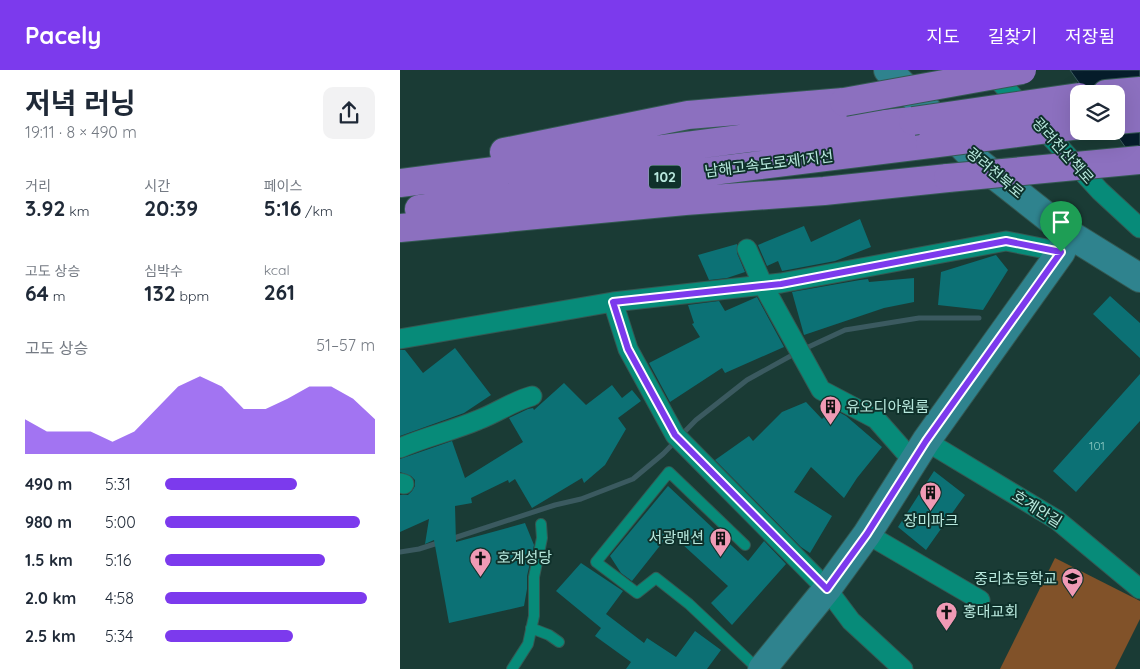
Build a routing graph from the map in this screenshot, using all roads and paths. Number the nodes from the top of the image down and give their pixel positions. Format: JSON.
{"nodes":[{"id":1,"x":888,"y":70,"type":"edge"},
{"id":2,"x":989,"y":70,"type":"edge"},
{"id":3,"x":1022,"y":70,"type":"edge"},
{"id":4,"x":1140,"y":90,"type":"edge"},
{"id":5,"x":1125,"y":92,"type":"edge"},
{"id":6,"x":1070,"y":98,"type":"edge"},
{"id":7,"x":1140,"y":118,"type":"edge"},
{"id":8,"x":1125,"y":119,"type":"edge"},
{"id":9,"x":1070,"y":126,"type":"edge"},
{"id":10,"x":1140,"y":160,"type":"edge"},
{"id":11,"x":400,"y":167,"type":"edge"},
{"id":12,"x":400,"y":183,"type":"edge"},
{"id":13,"x":400,"y":212,"type":"edge"},
{"id":14,"x":400,"y":228,"type":"edge"},
{"id":15,"x":1140,"y":228,"type":"edge"},
{"id":16,"x":1065,"y":243,"type":"junction"},
{"id":17,"x":747,"y":249,"type":"dead end"},
{"id":18,"x":1140,"y":278,"type":"edge"},
{"id":19,"x":764,"y":285,"type":"junction"},
{"id":20,"x":613,"y":302,"type":"junction"},
{"id":21,"x":400,"y":339,"type":"edge"},
{"id":22,"x":532,"y":396,"type":"dead end"},
{"id":23,"x":400,"y":448,"type":"edge"},
{"id":24,"x":919,"y":451,"type":"junction"},
{"id":25,"x":541,"y":524,"type":"dead end"},
{"id":26,"x":867,"y":534,"type":"junction"},
{"id":27,"x":746,"y":545,"type":"dead end"},
{"id":28,"x":827,"y":589,"type":"junction"},
{"id":29,"x":1140,"y":589,"type":"edge"},
{"id":30,"x":980,"y":600,"type":"dead end"},
{"id":31,"x":531,"y":628,"type":"junction"},
{"id":32,"x":559,"y":642,"type":"dead end"},
{"id":33,"x":512,"y":669,"type":"edge"},
{"id":34,"x":758,"y":669,"type":"edge"},
{"id":35,"x":762,"y":669,"type":"edge"},
{"id":36,"x":903,"y":669,"type":"edge"}],
"edges":[{"from":1,"to":16,"type":"street","name":"광려천북로"},
{"from":2,"to":15,"type":"street","name":"광려천산책로"},
{"from":3,"to":11,"type":"highway","bridge":true},
{"from":4,"to":5,"type":"highway"},
{"from":6,"to":12,"type":"highway","name":"남해고속도로제1지선","number":"102","bridge":true},
{"from":7,"to":8,"type":"highway"},
{"from":9,"to":13,"type":"highway","name":"남해고속도로제1지선","number":"102","bridge":true},
{"from":10,"to":14,"type":"highway","bridge":true},
{"from":16,"to":18,"type":"street","name":"광려천북로"},
{"from":16,"to":19,"type":"street"},
{"from":16,"to":24,"type":"street"},
{"from":17,"to":19,"type":"street","name":"호계안길"},
{"from":19,"to":20,"type":"street"},
{"from":19,"to":24,"type":"street","name":"호계안길"},
{"from":20,"to":21,"type":"street"},
{"from":20,"to":28,"type":"street"},
{"from":22,"to":23,"type":"street"},
{"from":24,"to":26,"type":"street"},
{"from":24,"to":29,"type":"street","name":"호계안길"},
{"from":25,"to":31,"type":"lane"},
{"from":26,"to":28,"type":"street"},
{"from":26,"to":30,"type":"street"},
{"from":27,"to":34,"type":"lane"},
{"from":28,"to":35,"type":"street"},
{"from":28,"to":36,"type":"street"},
{"from":31,"to":32,"type":"lane"},
{"from":31,"to":33,"type":"lane"}]}
